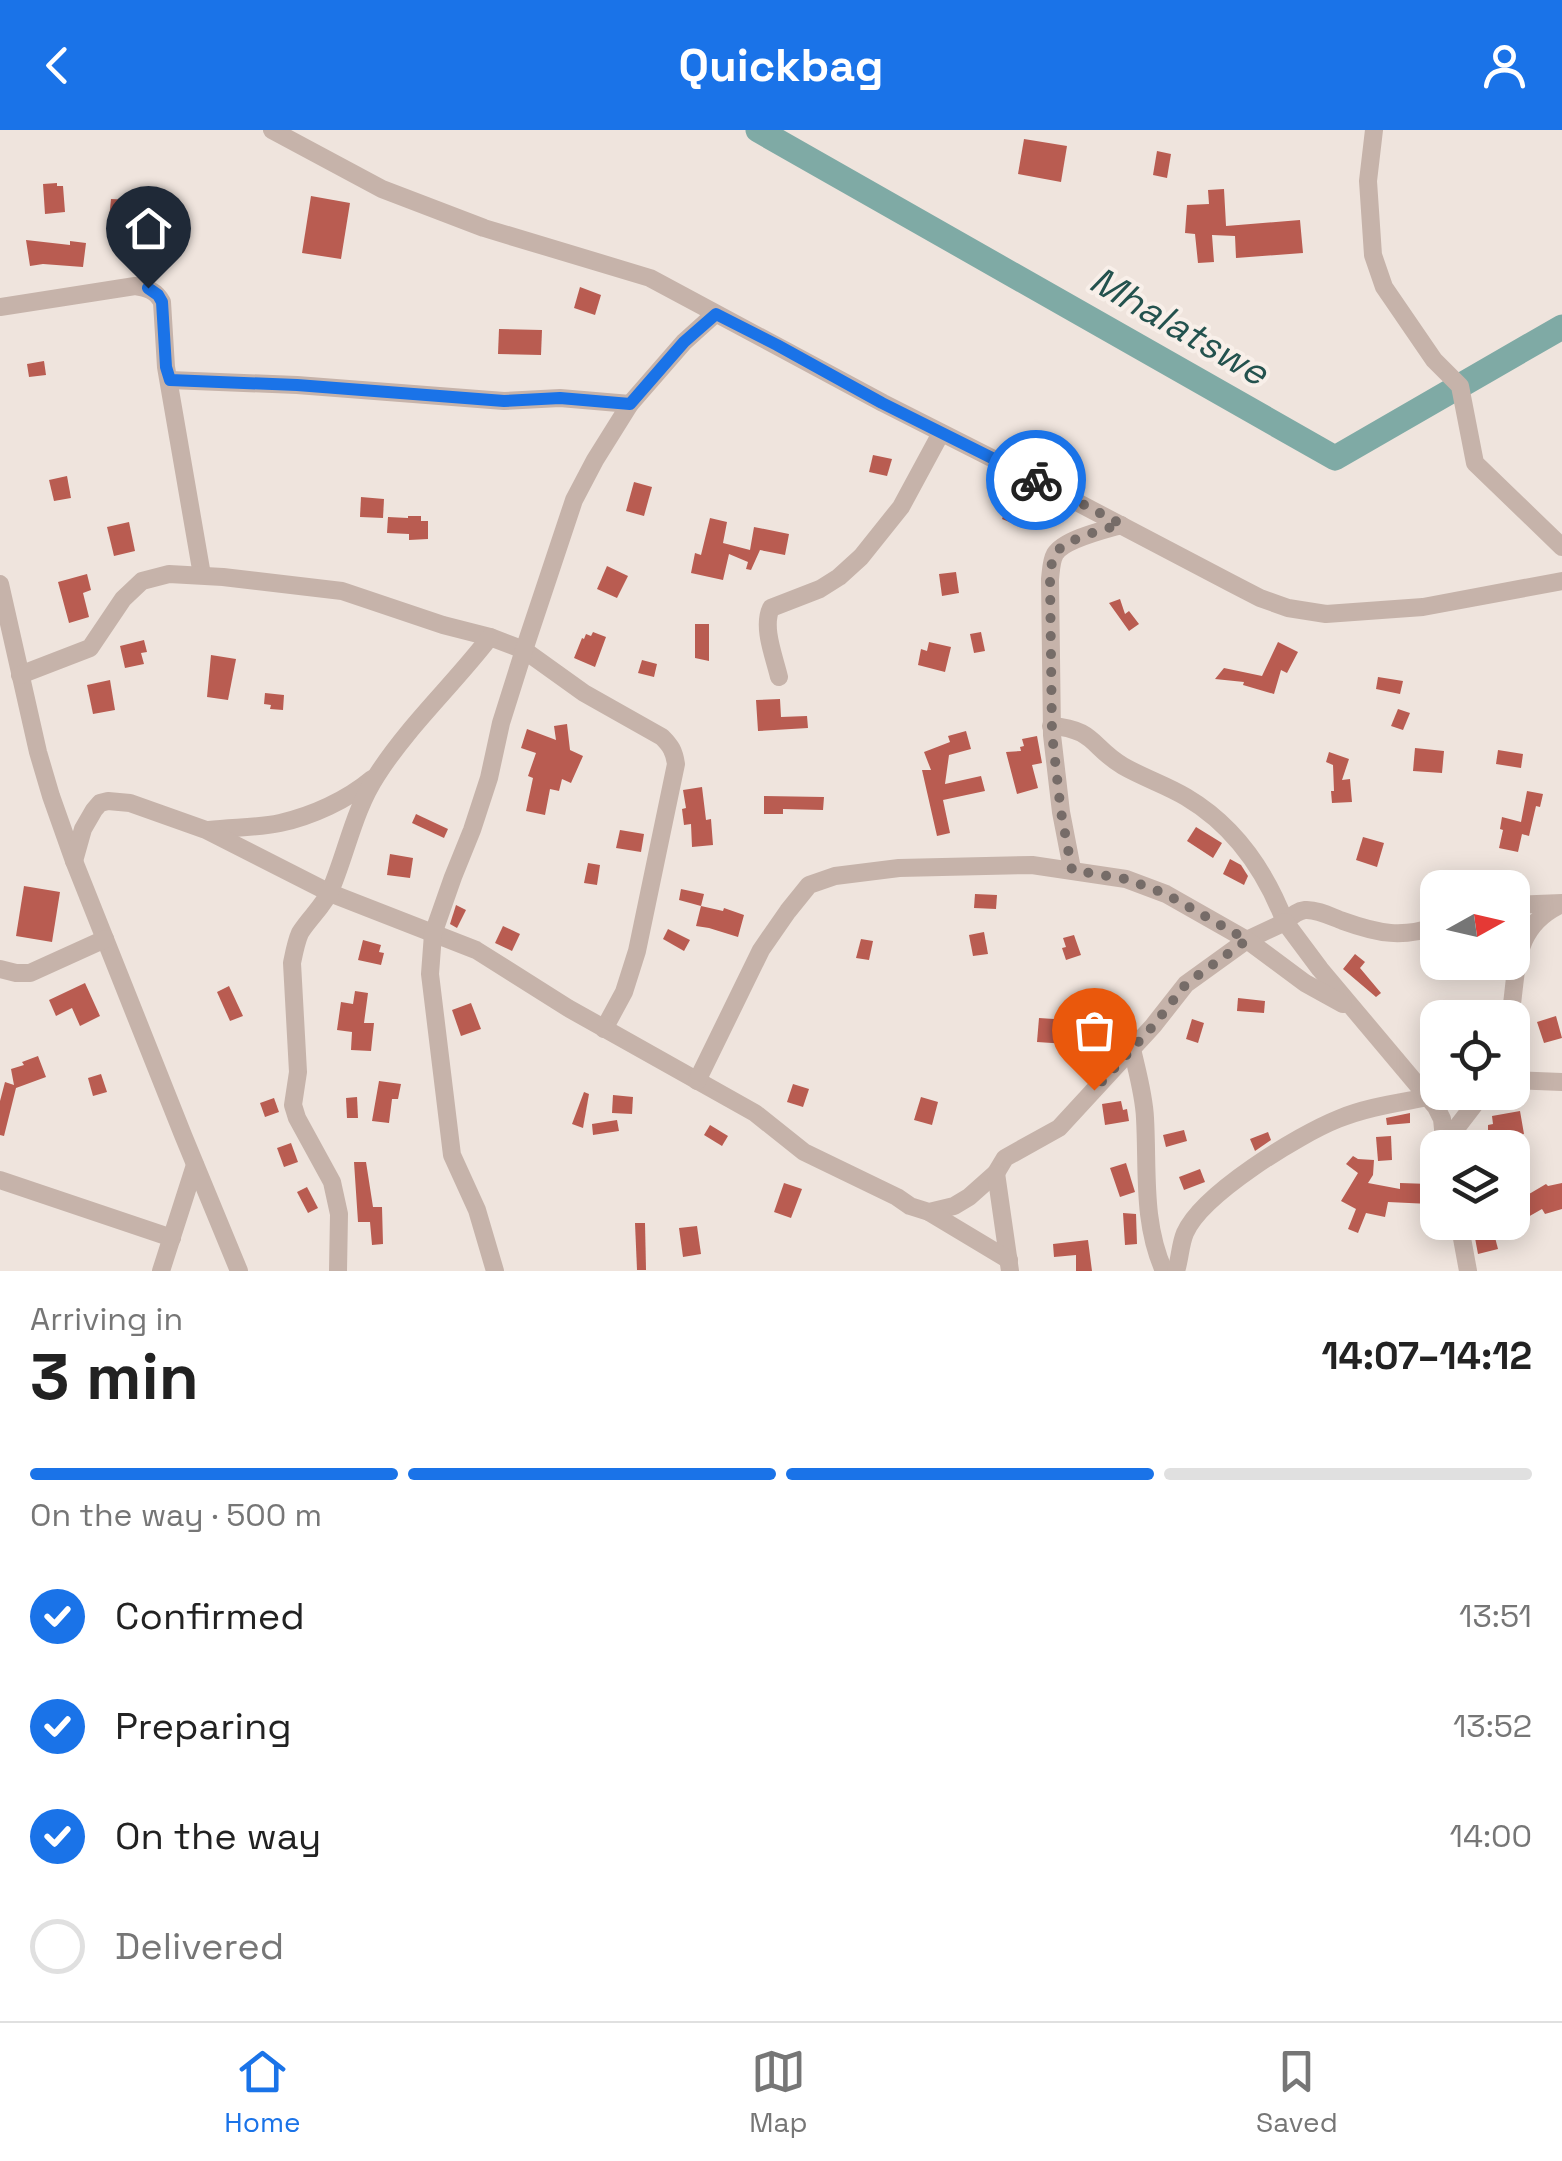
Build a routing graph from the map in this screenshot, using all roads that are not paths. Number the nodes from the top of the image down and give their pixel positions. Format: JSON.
{"nodes":[{"id":1,"x":272,"y":130,"type":"edge"},
{"id":2,"x":1374,"y":130,"type":"edge"},
{"id":3,"x":0,"y":307,"type":"edge"},
{"id":4,"x":716,"y":314,"type":"junction"},
{"id":5,"x":170,"y":380,"type":"junction"},
{"id":6,"x":630,"y":404,"type":"junction"},
{"id":7,"x":942,"y":433,"type":"junction"},
{"id":8,"x":1121,"y":524,"type":"junction"},
{"id":9,"x":1562,"y":547,"type":"edge"},
{"id":10,"x":202,"y":575,"type":"junction"},
{"id":11,"x":1562,"y":582,"type":"edge"},
{"id":12,"x":1,"y":590,"type":"edge"},
{"id":13,"x":490,"y":637,"type":"junction"},
{"id":14,"x":524,"y":650,"type":"junction"},
{"id":15,"x":20,"y":675,"type":"junction"},
{"id":16,"x":779,"y":677,"type":"dead end"},
{"id":17,"x":1051,"y":726,"type":"junction"},
{"id":18,"x":376,"y":776,"type":"junction"},
{"id":19,"x":206,"y":830,"type":"junction"},
{"id":20,"x":74,"y":861,"type":"junction"},
{"id":21,"x":1072,"y":870,"type":"junction"},
{"id":22,"x":330,"y":892,"type":"junction"},
{"id":23,"x":1562,"y":904,"type":"edge"},
{"id":24,"x":1530,"y":905,"type":"edge"},
{"id":25,"x":1284,"y":922,"type":"junction"},
{"id":26,"x":1530,"y":932,"type":"edge"},
{"id":27,"x":1420,"y":933,"type":"edge"},
{"id":28,"x":433,"y":934,"type":"junction"},
{"id":29,"x":105,"y":939,"type":"junction"},
{"id":30,"x":1247,"y":940,"type":"junction"},
{"id":31,"x":0,"y":968,"type":"edge"},
{"id":32,"x":1353,"y":1009,"type":"junction"},
{"id":33,"x":604,"y":1029,"type":"junction"},
{"id":34,"x":1132,"y":1049,"type":"junction"},
{"id":35,"x":697,"y":1081,"type":"junction"},
{"id":36,"x":1530,"y":1081,"type":"edge"},
{"id":37,"x":1562,"y":1082,"type":"edge"},
{"id":38,"x":1420,"y":1088,"type":"edge"},
{"id":39,"x":1420,"y":1099,"type":"edge"},
{"id":40,"x":195,"y":1165,"type":"junction"},
{"id":41,"x":996,"y":1173,"type":"junction"},
{"id":42,"x":0,"y":1180,"type":"edge"},
{"id":43,"x":929,"y":1212,"type":"junction"},
{"id":44,"x":172,"y":1238,"type":"junction"},
{"id":45,"x":1462,"y":1240,"type":"edge"},
{"id":46,"x":1010,"y":1265,"type":"edge"},
{"id":47,"x":161,"y":1271,"type":"edge"},
{"id":48,"x":239,"y":1271,"type":"edge"},
{"id":49,"x":338,"y":1271,"type":"edge"},
{"id":50,"x":495,"y":1271,"type":"edge"},
{"id":51,"x":1164,"y":1271,"type":"edge"},
{"id":52,"x":1176,"y":1271,"type":"edge"},
{"id":53,"x":1468,"y":1271,"type":"edge"}],
"edges":[{"from":1,"to":4,"type":"street"},
{"from":2,"to":9,"type":"street"},
{"from":3,"to":5,"type":"street"},
{"from":4,"to":6,"type":"street"},
{"from":4,"to":7,"type":"street"},
{"from":5,"to":6,"type":"street"},
{"from":5,"to":10,"type":"street"},
{"from":6,"to":14,"type":"street"},
{"from":7,"to":8,"type":"street"},
{"from":7,"to":16,"type":"street"},
{"from":8,"to":11,"type":"street"},
{"from":8,"to":17,"type":"street"},
{"from":10,"to":13,"type":"street"},
{"from":10,"to":15,"type":"street"},
{"from":12,"to":15,"type":"street"},
{"from":13,"to":14,"type":"street"},
{"from":13,"to":18,"type":"street"},
{"from":14,"to":28,"type":"street"},
{"from":14,"to":33,"type":"street"},
{"from":15,"to":20,"type":"street"},
{"from":17,"to":21,"type":"street"},
{"from":17,"to":25,"type":"street"},
{"from":18,"to":19,"type":"street"},
{"from":18,"to":22,"type":"street"},
{"from":19,"to":20,"type":"street"},
{"from":19,"to":22,"type":"street"},
{"from":20,"to":29,"type":"street"},
{"from":21,"to":30,"type":"street"},
{"from":21,"to":35,"type":"street"},
{"from":22,"to":28,"type":"street"},
{"from":22,"to":49,"type":"street"},
{"from":23,"to":24,"type":"street"},
{"from":23,"to":26,"type":"street"},
{"from":25,"to":27,"type":"street"},
{"from":25,"to":30,"type":"street"},
{"from":25,"to":32,"type":"street"},
{"from":28,"to":33,"type":"street"},
{"from":28,"to":50,"type":"street"},
{"from":29,"to":31,"type":"street"},
{"from":29,"to":40,"type":"street"},
{"from":30,"to":32,"type":"street"},
{"from":30,"to":34,"type":"street"},
{"from":32,"to":38,"type":"street"},
{"from":33,"to":35,"type":"street"},
{"from":34,"to":41,"type":"street"},
{"from":34,"to":51,"type":"street"},
{"from":35,"to":43,"type":"street"},
{"from":36,"to":37,"type":"street"},
{"from":39,"to":52,"type":"street"},
{"from":40,"to":44,"type":"street"},
{"from":40,"to":48,"type":"street"},
{"from":41,"to":43,"type":"street"},
{"from":41,"to":46,"type":"street"},
{"from":42,"to":44,"type":"street"},
{"from":43,"to":46,"type":"street"},
{"from":44,"to":47,"type":"street"},
{"from":45,"to":53,"type":"street"}]}
